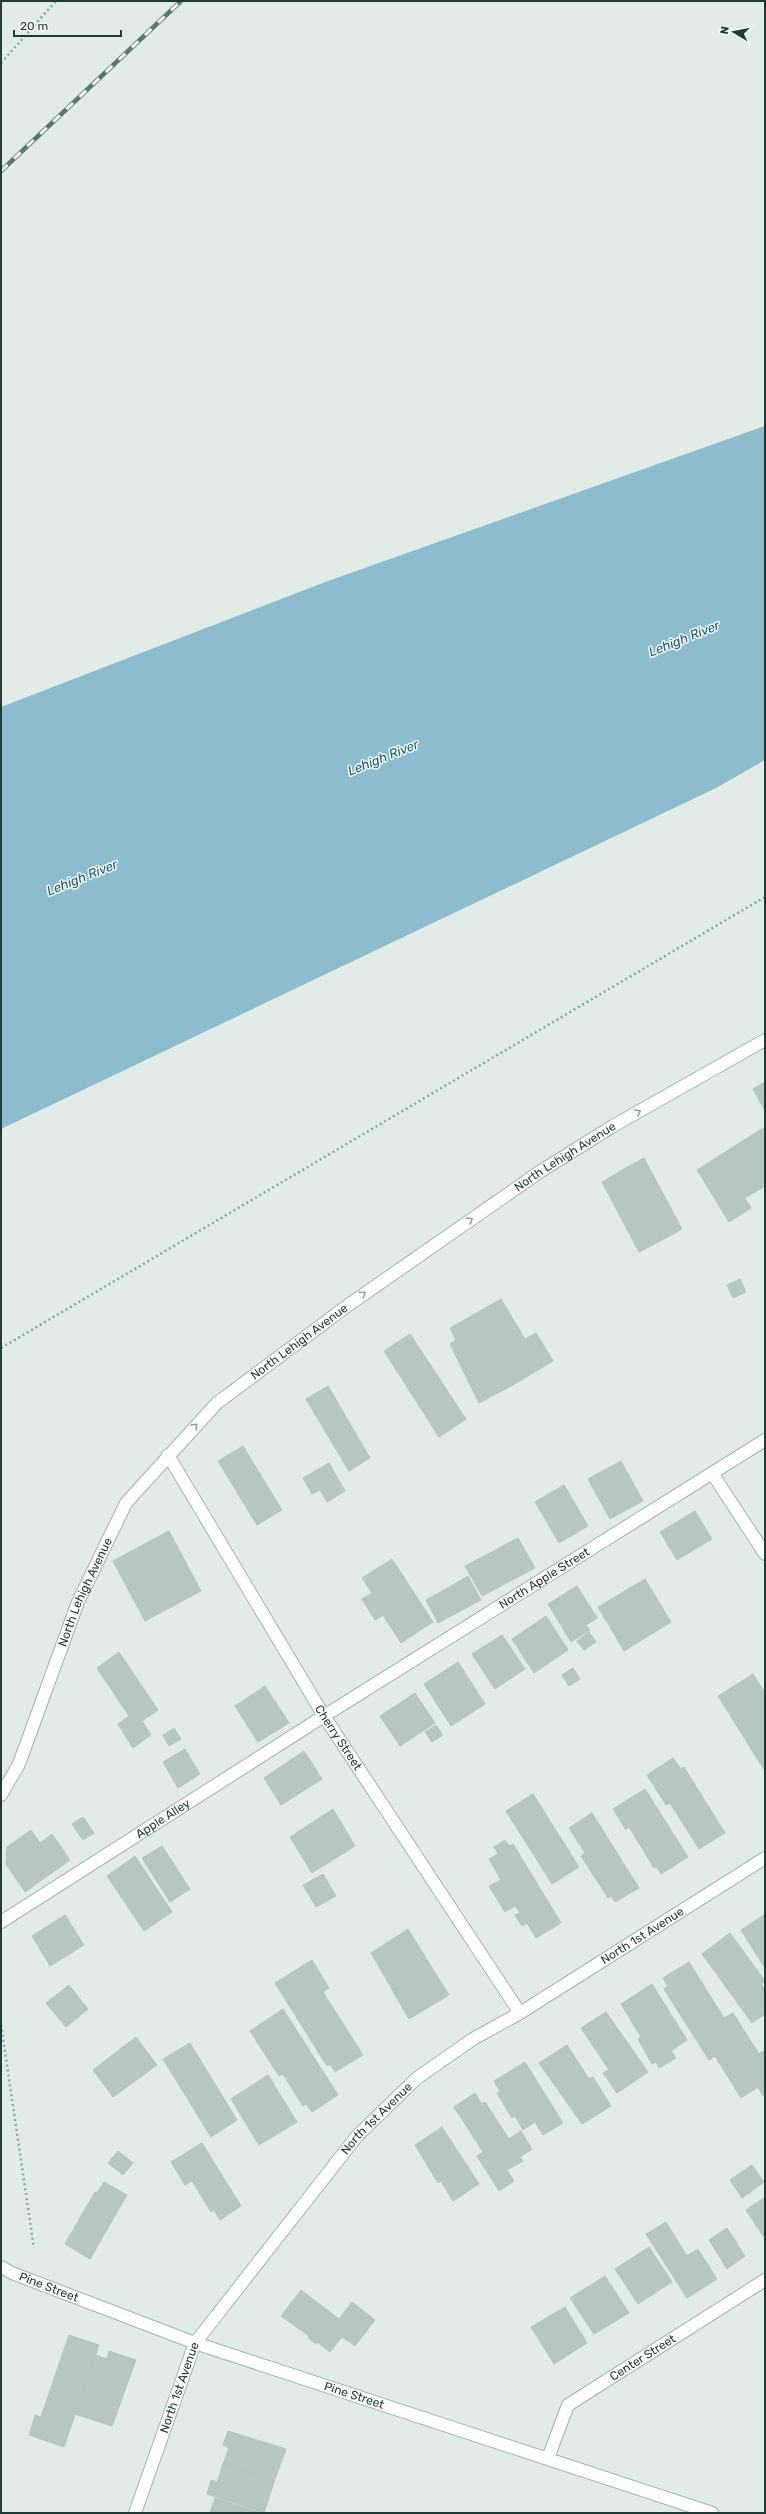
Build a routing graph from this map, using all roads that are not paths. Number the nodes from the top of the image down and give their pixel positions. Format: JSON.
{"nodes":[{"id":1,"x":765,"y":1040,"type":"edge"},
{"id":2,"x":765,"y":1440,"type":"edge"},
{"id":3,"x":168,"y":1455,"type":"junction"},
{"id":4,"x":712,"y":1473,"type":"junction"},
{"id":5,"x":765,"y":1554,"type":"edge"},
{"id":6,"x":324,"y":1716,"type":"junction"},
{"id":7,"x":1,"y":1795,"type":"edge"},
{"id":8,"x":765,"y":1858,"type":"edge"},
{"id":9,"x":1,"y":1922,"type":"edge"},
{"id":10,"x":520,"y":2013,"type":"junction"},
{"id":11,"x":1,"y":2267,"type":"edge"},
{"id":12,"x":765,"y":2280,"type":"edge"},
{"id":13,"x":196,"y":2343,"type":"junction"},
{"id":14,"x":548,"y":2458,"type":"junction"},
{"id":15,"x":135,"y":2513,"type":"edge"},
{"id":16,"x":712,"y":2513,"type":"edge"}],
"edges":[{"from":3,"to":1,"type":"street","name":"North Lehigh Avenue","one_way":true},
{"from":2,"to":4,"type":"street","name":"North Apple Street"},
{"from":3,"to":6,"type":"street","name":"Cherry Street"},
{"from":3,"to":7,"type":"street","name":"North Lehigh Avenue"},
{"from":4,"to":5,"type":"street"},
{"from":4,"to":6,"type":"street","name":"North Apple Street"},
{"from":6,"to":9,"type":"street","name":"Apple Alley"},
{"from":6,"to":10,"type":"street","name":"Cherry Street"},
{"from":8,"to":10,"type":"street","name":"North 1st Avenue"},
{"from":10,"to":13,"type":"street","name":"North 1st Avenue"},
{"from":11,"to":13,"type":"street","name":"Pine Street"},
{"from":12,"to":14,"type":"street","name":"Center Street"},
{"from":13,"to":14,"type":"street","name":"Pine Street"},
{"from":13,"to":15,"type":"street","name":"North 1st Avenue"},
{"from":14,"to":16,"type":"street","name":"Pine Street"}]}
